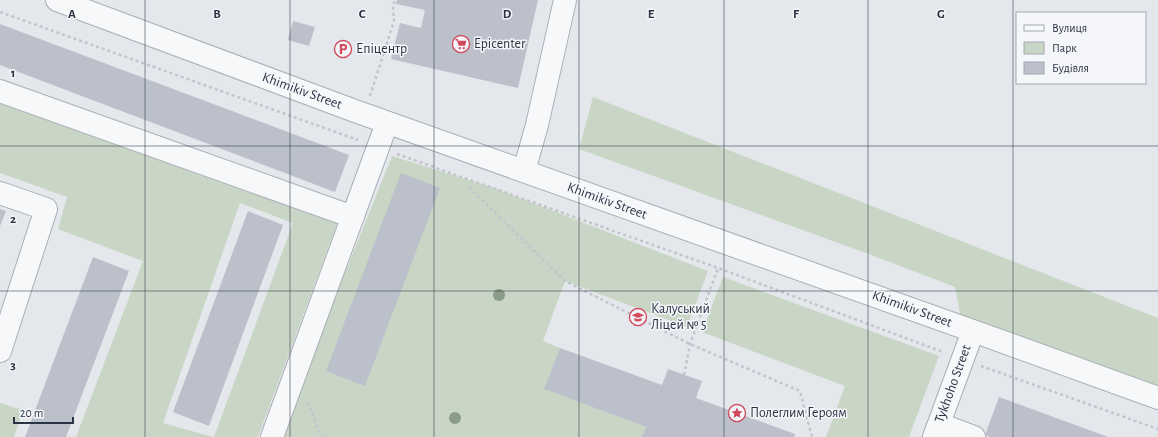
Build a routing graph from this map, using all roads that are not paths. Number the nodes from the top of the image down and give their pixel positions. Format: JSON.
{"nodes":[{"id":1,"x":57,"y":0,"type":"edge"},
{"id":2,"x":565,"y":0,"type":"edge"},
{"id":3,"x":0,"y":92,"type":"edge"},
{"id":4,"x":387,"y":123,"type":"junction"},
{"id":5,"x":524,"y":171,"type":"junction"},
{"id":6,"x":0,"y":193,"type":"edge"},
{"id":7,"x":353,"y":217,"type":"junction"},
{"id":8,"x":973,"y":331,"type":"junction"},
{"id":9,"x":0,"y":351,"type":"edge"},
{"id":10,"x":1158,"y":398,"type":"edge"},
{"id":11,"x":936,"y":430,"type":"edge"},
{"id":12,"x":272,"y":437,"type":"edge"},
{"id":13,"x":974,"y":437,"type":"edge"}],
"edges":[{"from":1,"to":4,"type":"street","name":"Khimikiv Street"},
{"from":2,"to":5,"type":"street"},
{"from":3,"to":7,"type":"street"},
{"from":4,"to":5,"type":"street","name":"Khimikiv Street"},
{"from":4,"to":7,"type":"street"},
{"from":5,"to":8,"type":"street","name":"Khimikiv Street"},
{"from":6,"to":9,"type":"street"},
{"from":7,"to":12,"type":"street"},
{"from":8,"to":10,"type":"street","name":"Khimikiv Street"},
{"from":8,"to":11,"type":"street","name":"Tykhoho Street"},
{"from":11,"to":13,"type":"street"}]}
